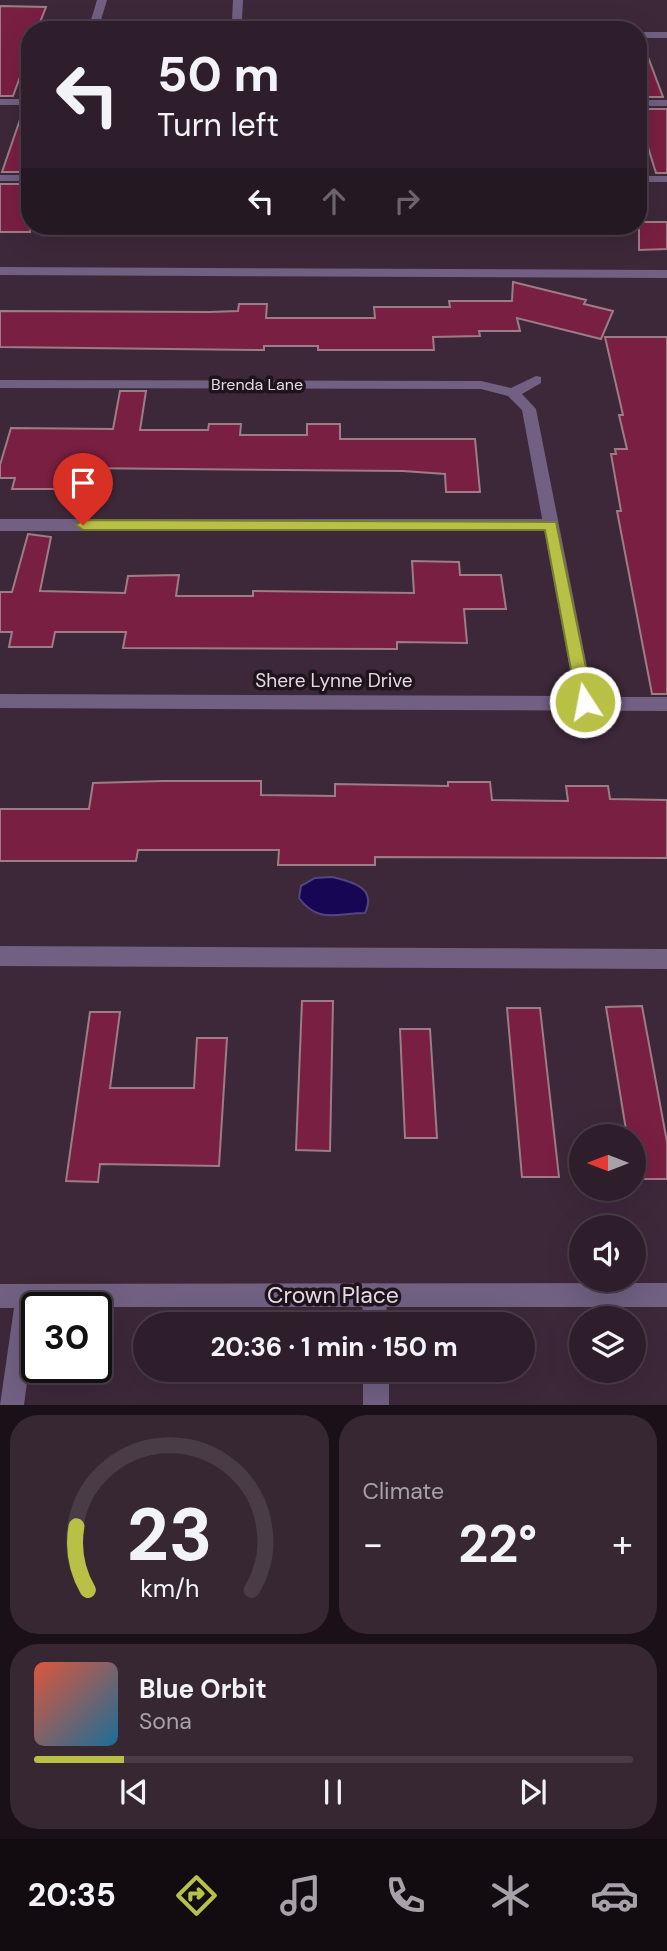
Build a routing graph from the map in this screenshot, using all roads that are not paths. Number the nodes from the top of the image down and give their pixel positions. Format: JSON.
{"nodes":[{"id":1,"x":102,"y":0,"type":"edge"},
{"id":2,"x":238,"y":0,"type":"edge"},
{"id":3,"x":96,"y":21,"type":"edge"},
{"id":4,"x":238,"y":21,"type":"edge"},
{"id":5,"x":647,"y":35,"type":"edge"},
{"id":6,"x":667,"y":35,"type":"edge"},
{"id":7,"x":0,"y":102,"type":"edge"},
{"id":8,"x":21,"y":102,"type":"edge"},
{"id":9,"x":647,"y":103,"type":"edge"},
{"id":10,"x":667,"y":103,"type":"edge"},
{"id":11,"x":0,"y":178,"type":"edge"},
{"id":12,"x":21,"y":178,"type":"edge"},
{"id":13,"x":647,"y":179,"type":"edge"},
{"id":14,"x":667,"y":179,"type":"edge"},
{"id":15,"x":0,"y":271,"type":"edge"},
{"id":16,"x":667,"y":274,"type":"edge"},
{"id":17,"x":536,"y":380,"type":"dead end"},
{"id":18,"x":0,"y":384,"type":"edge"},
{"id":19,"x":513,"y":393,"type":"junction"},
{"id":20,"x":0,"y":524,"type":"edge"},
{"id":21,"x":551,"y":525,"type":"junction"},
{"id":22,"x":0,"y":701,"type":"edge"},
{"id":23,"x":585,"y":702,"type":"junction"},
{"id":24,"x":667,"y":704,"type":"edge"},
{"id":25,"x":0,"y":956,"type":"edge"},
{"id":26,"x":667,"y":959,"type":"edge"},
{"id":27,"x":374,"y":1295,"type":"junction"},
{"id":28,"x":667,"y":1295,"type":"edge"},
{"id":29,"x":0,"y":1296,"type":"edge"},
{"id":30,"x":21,"y":1296,"type":"edge"},
{"id":31,"x":112,"y":1296,"type":"edge"},
{"id":32,"x":375,"y":1312,"type":"edge"},
{"id":33,"x":21,"y":1341,"type":"edge"},
{"id":34,"x":376,"y":1382,"type":"edge"},
{"id":35,"x":11,"y":1405,"type":"edge"},
{"id":36,"x":376,"y":1405,"type":"edge"}],
"edges":[{"from":1,"to":3,"type":"street"},
{"from":2,"to":4,"type":"street"},
{"from":5,"to":6,"type":"street"},
{"from":7,"to":8,"type":"street"},
{"from":9,"to":10,"type":"street"},
{"from":11,"to":12,"type":"street"},
{"from":13,"to":14,"type":"street"},
{"from":15,"to":16,"type":"street"},
{"from":17,"to":19,"type":"street"},
{"from":18,"to":19,"type":"street","name":"Brenda Lane"},
{"from":19,"to":21,"type":"street"},
{"from":20,"to":21,"type":"street"},
{"from":21,"to":23,"type":"street"},
{"from":22,"to":23,"type":"street","name":"Shere Lynne Drive"},
{"from":23,"to":24,"type":"street","name":"Shere Lynne Drive"},
{"from":25,"to":26,"type":"street"},
{"from":27,"to":28,"type":"street","name":"Crown Place"},
{"from":27,"to":31,"type":"street","name":"Crown Place"},
{"from":27,"to":32,"type":"street"},
{"from":29,"to":30,"type":"street","name":"Crown Place"},
{"from":33,"to":35,"type":"street"},
{"from":34,"to":36,"type":"street"}]}
